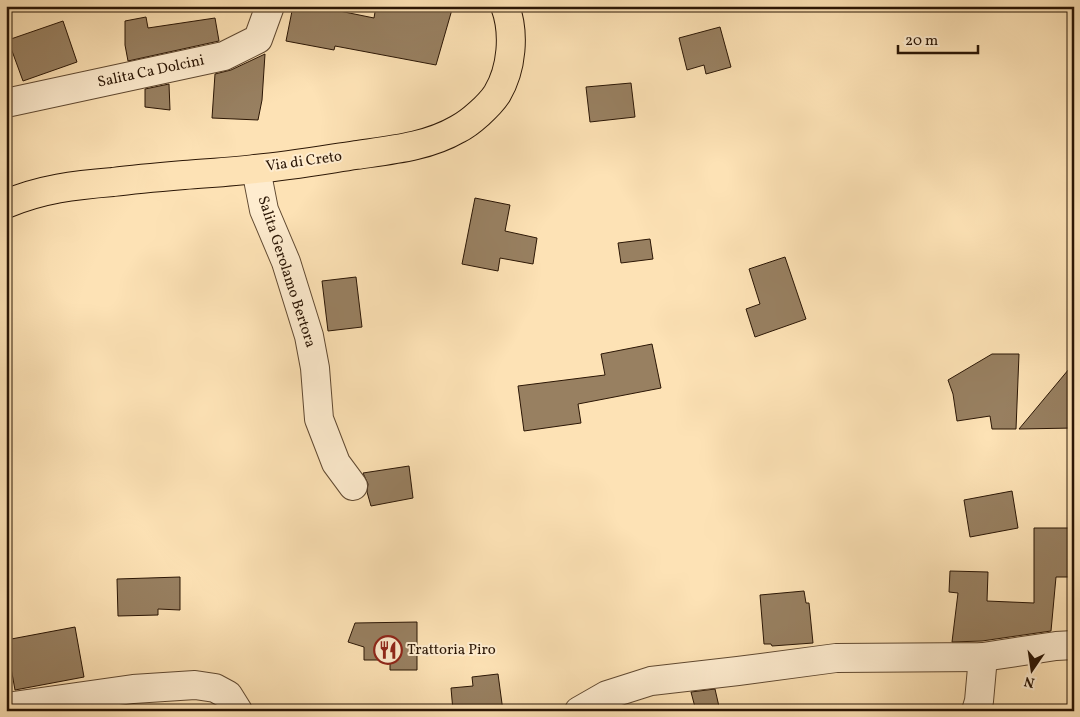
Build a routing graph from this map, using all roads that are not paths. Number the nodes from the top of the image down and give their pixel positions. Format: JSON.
{"nodes":[{"id":1,"x":270,"y":6,"type":"edge"},
{"id":2,"x":506,"y":6,"type":"edge"},
{"id":3,"x":6,"y":103,"type":"edge"},
{"id":4,"x":256,"y":169,"type":"junction"},
{"id":5,"x":6,"y":204,"type":"edge"},
{"id":6,"x":353,"y":486,"type":"dead end"},
{"id":7,"x":1074,"y":645,"type":"edge"},
{"id":8,"x":983,"y":657,"type":"junction"},
{"id":9,"x":6,"y":707,"type":"edge"},
{"id":10,"x":238,"y":711,"type":"edge"},
{"id":11,"x":579,"y":711,"type":"edge"},
{"id":12,"x":976,"y":711,"type":"edge"}],
"edges":[{"from":1,"to":3,"type":"street","name":"Salita Ca Dolcini"},
{"from":2,"to":4,"type":"main road","name":"Via di Creto"},
{"from":4,"to":5,"type":"main road","name":"Via di Creto"},
{"from":4,"to":6,"type":"street","name":"Salita Gerolamo Bertora"},
{"from":7,"to":8,"type":"street"},
{"from":8,"to":11,"type":"street"},
{"from":8,"to":12,"type":"street"},
{"from":9,"to":10,"type":"street"}]}
